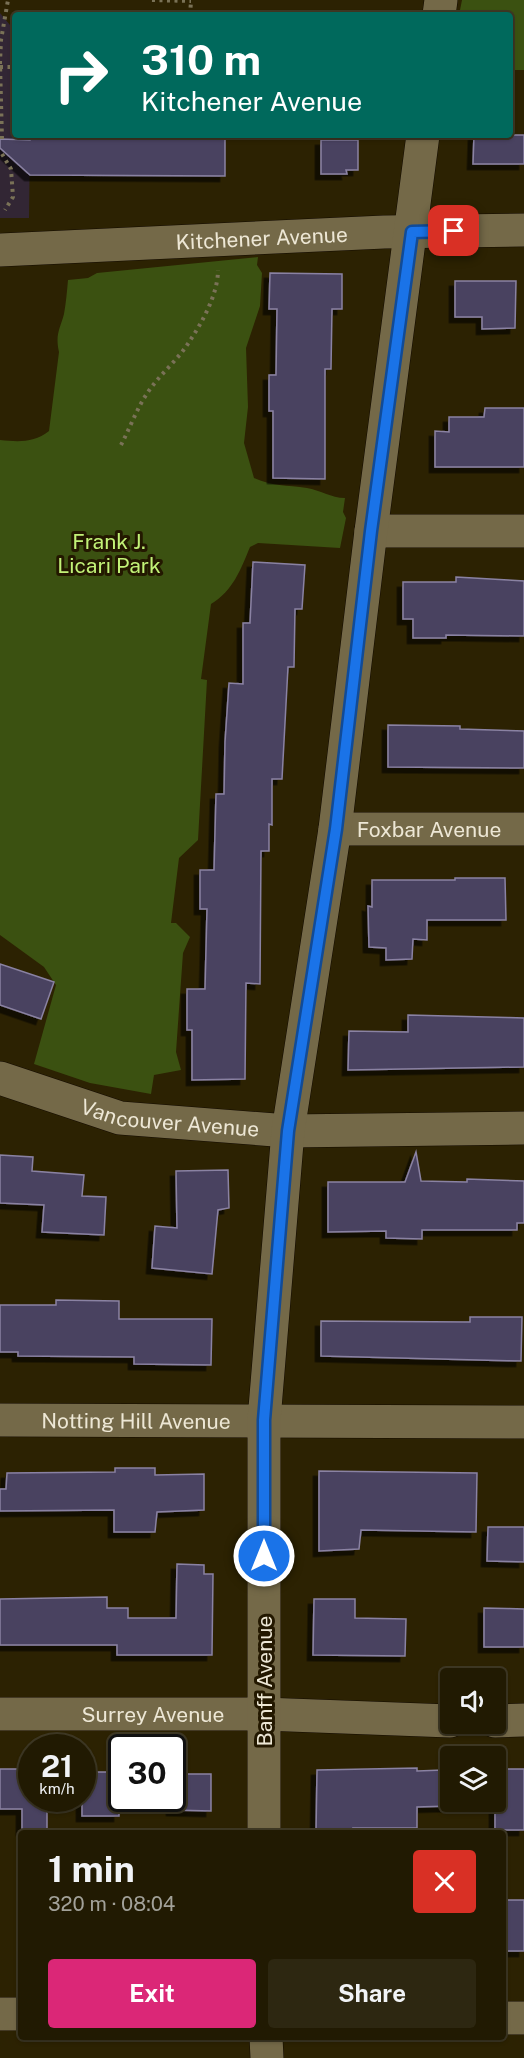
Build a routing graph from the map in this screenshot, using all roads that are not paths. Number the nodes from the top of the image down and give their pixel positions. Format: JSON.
{"nodes":[{"id":1,"x":423,"y":138,"type":"edge"},
{"id":2,"x":524,"y":230,"type":"edge"},
{"id":3,"x":412,"y":232,"type":"junction"},
{"id":4,"x":0,"y":250,"type":"edge"},
{"id":5,"x":371,"y":531,"type":"junction"},
{"id":6,"x":524,"y":531,"type":"edge"},
{"id":7,"x":336,"y":829,"type":"junction"},
{"id":8,"x":524,"y":830,"type":"edge"},
{"id":9,"x":0,"y":1078,"type":"edge"},
{"id":10,"x":524,"y":1128,"type":"edge"},
{"id":11,"x":288,"y":1131,"type":"junction"},
{"id":12,"x":0,"y":1420,"type":"edge"},
{"id":13,"x":264,"y":1420,"type":"junction"},
{"id":14,"x":524,"y":1422,"type":"edge"},
{"id":15,"x":0,"y":1714,"type":"edge"},
{"id":16,"x":263,"y":1714,"type":"junction"},
{"id":17,"x":524,"y":1720,"type":"edge"},
{"id":18,"x":440,"y":1721,"type":"edge"},
{"id":19,"x":506,"y":1721,"type":"edge"},
{"id":20,"x":264,"y":1830,"type":"edge"},
{"id":21,"x":0,"y":2014,"type":"edge"},
{"id":22,"x":18,"y":2014,"type":"edge"},
{"id":23,"x":506,"y":2018,"type":"edge"},
{"id":24,"x":524,"y":2018,"type":"edge"},
{"id":25,"x":266,"y":2040,"type":"edge"},
{"id":26,"x":267,"y":2058,"type":"edge"}],
"edges":[{"from":1,"to":3,"type":"street","name":"Banff Avenue"},
{"from":2,"to":3,"type":"street","name":"Kitchener Avenue"},
{"from":3,"to":4,"type":"street","name":"Kitchener Avenue"},
{"from":3,"to":5,"type":"street","name":"Banff Avenue"},
{"from":5,"to":6,"type":"street"},
{"from":5,"to":7,"type":"street","name":"Banff Avenue"},
{"from":7,"to":8,"type":"street","name":"Foxbar Avenue"},
{"from":7,"to":11,"type":"street","name":"Banff Avenue"},
{"from":9,"to":11,"type":"street","name":"Vancouver Avenue"},
{"from":10,"to":11,"type":"street","name":"Vancouver Avenue"},
{"from":11,"to":13,"type":"street","name":"Banff Avenue"},
{"from":12,"to":13,"type":"street","name":"Notting Hill Avenue"},
{"from":13,"to":14,"type":"street","name":"Notting Hill Avenue"},
{"from":13,"to":16,"type":"street","name":"Banff Avenue"},
{"from":15,"to":16,"type":"street","name":"Surrey Avenue"},
{"from":16,"to":18,"type":"street","name":"Surrey Avenue"},
{"from":16,"to":20,"type":"street","name":"Banff Avenue"},
{"from":17,"to":19,"type":"street"},
{"from":21,"to":22,"type":"street"},
{"from":23,"to":24,"type":"street"},
{"from":25,"to":26,"type":"street"}]}
